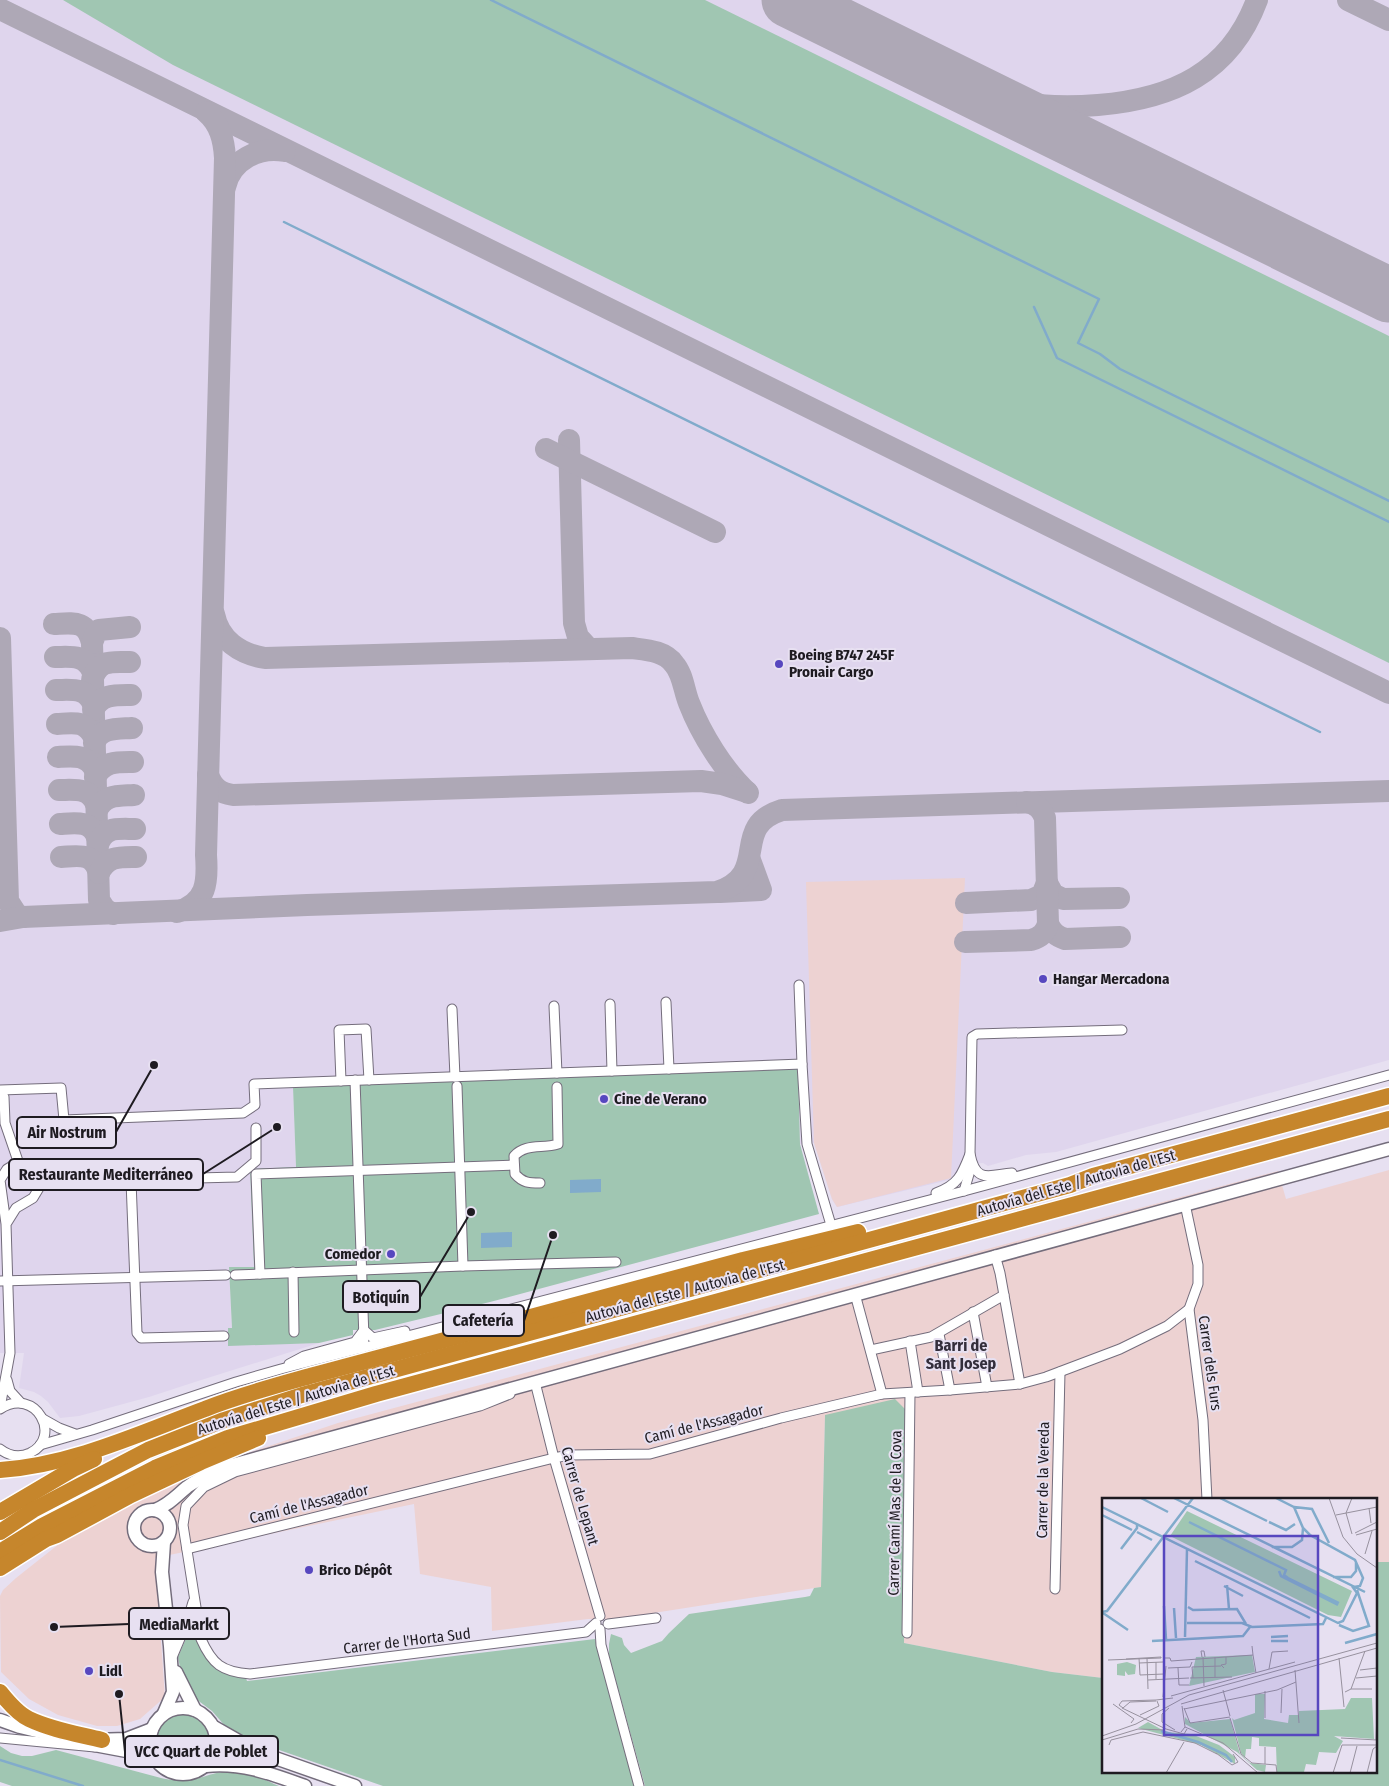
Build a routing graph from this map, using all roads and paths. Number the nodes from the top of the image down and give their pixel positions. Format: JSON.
{"nodes":[{"id":1,"x":799,"y":984,"type":"dead end"},
{"id":2,"x":666,"y":1002,"type":"dead end"},
{"id":3,"x":610,"y":1004,"type":"dead end"},
{"id":4,"x":554,"y":1006,"type":"dead end"},
{"id":5,"x":452,"y":1009,"type":"dead end"},
{"id":6,"x":1122,"y":1030,"type":"dead end"},
{"id":7,"x":802,"y":1064,"type":"junction"},
{"id":8,"x":669,"y":1069,"type":"junction"},
{"id":9,"x":612,"y":1071,"type":"junction"},
{"id":10,"x":556,"y":1073,"type":"junction"},
{"id":11,"x":1389,"y":1075,"type":"edge"},
{"id":12,"x":354,"y":1080,"type":"junction"},
{"id":13,"x":369,"y":1080,"type":"junction"},
{"id":14,"x":341,"y":1081,"type":"junction"},
{"id":15,"x":456,"y":1082,"type":"junction"},
{"id":16,"x":557,"y":1087,"type":"dead end"},
{"id":17,"x":0,"y":1091,"type":"edge"},
{"id":18,"x":1389,"y":1096,"type":"edge"},
{"id":19,"x":1389,"y":1119,"type":"edge"},
{"id":20,"x":3,"y":1123,"type":"edge"},
{"id":21,"x":256,"y":1128,"type":"dead end"},
{"id":22,"x":1389,"y":1148,"type":"edge"},
{"id":23,"x":970,"y":1154,"type":"junction"},
{"id":24,"x":19,"y":1164,"type":"junction"},
{"id":25,"x":972,"y":1164,"type":"junction"},
{"id":26,"x":0,"y":1165,"type":"edge"},
{"id":27,"x":514,"y":1165,"type":"junction"},
{"id":28,"x":460,"y":1167,"type":"junction"},
{"id":29,"x":357,"y":1170,"type":"junction"},
{"id":30,"x":1040,"y":1170,"type":"junction"},
{"id":31,"x":2,"y":1175,"type":"junction"},
{"id":32,"x":1093,"y":1176,"type":"junction"},
{"id":33,"x":131,"y":1181,"type":"junction"},
{"id":34,"x":39,"y":1182,"type":"junction"},
{"id":35,"x":540,"y":1183,"type":"dead end"},
{"id":36,"x":964,"y":1191,"type":"junction"},
{"id":37,"x":2,"y":1192,"type":"junction"},
{"id":38,"x":22,"y":1203,"type":"junction"},
{"id":39,"x":1185,"y":1204,"type":"junction"},
{"id":40,"x":884,"y":1211,"type":"junction"},
{"id":41,"x":6,"y":1224,"type":"junction"},
{"id":42,"x":831,"y":1225,"type":"junction"},
{"id":43,"x":3,"y":1236,"type":"edge"},
{"id":44,"x":995,"y":1255,"type":"junction"},
{"id":45,"x":616,"y":1262,"type":"dead end"},
{"id":46,"x":463,"y":1266,"type":"junction"},
{"id":47,"x":361,"y":1270,"type":"junction"},
{"id":48,"x":293,"y":1272,"type":"junction"},
{"id":49,"x":260,"y":1274,"type":"junction"},
{"id":50,"x":135,"y":1278,"type":"junction"},
{"id":51,"x":4,"y":1280,"type":"edge"},
{"id":52,"x":855,"y":1294,"type":"junction"},
{"id":53,"x":1004,"y":1295,"type":"junction"},
{"id":54,"x":1188,"y":1309,"type":"junction"},
{"id":55,"x":973,"y":1312,"type":"junction"},
{"id":56,"x":465,"y":1321,"type":"junction"},
{"id":57,"x":364,"y":1330,"type":"junction"},
{"id":58,"x":294,"y":1332,"type":"dead end"},
{"id":59,"x":939,"y":1334,"type":"junction"},
{"id":60,"x":224,"y":1336,"type":"dead end"},
{"id":61,"x":910,"y":1342,"type":"junction"},
{"id":62,"x":362,"y":1348,"type":"junction"},
{"id":63,"x":870,"y":1350,"type":"junction"},
{"id":64,"x":281,"y":1370,"type":"junction"},
{"id":65,"x":1060,"y":1372,"type":"junction"},
{"id":66,"x":6,"y":1377,"type":"junction"},
{"id":67,"x":440,"y":1377,"type":"junction"},
{"id":68,"x":535,"y":1382,"type":"junction"},
{"id":69,"x":1020,"y":1384,"type":"junction"},
{"id":70,"x":986,"y":1387,"type":"junction"},
{"id":71,"x":515,"y":1388,"type":"junction"},
{"id":72,"x":950,"y":1390,"type":"junction"},
{"id":73,"x":914,"y":1393,"type":"junction"},
{"id":74,"x":882,"y":1394,"type":"junction"},
{"id":75,"x":22,"y":1402,"type":"junction"},
{"id":76,"x":0,"y":1409,"type":"edge"},
{"id":77,"x":43,"y":1418,"type":"junction"},
{"id":78,"x":170,"y":1422,"type":"junction"},
{"id":79,"x":75,"y":1434,"type":"junction"},
{"id":80,"x":40,"y":1446,"type":"junction"},
{"id":81,"x":0,"y":1449,"type":"edge"},
{"id":82,"x":554,"y":1458,"type":"junction"},
{"id":83,"x":0,"y":1470,"type":"edge"},
{"id":84,"x":203,"y":1477,"type":"junction"},
{"id":85,"x":1207,"y":1498,"type":"edge"},
{"id":86,"x":156,"y":1510,"type":"junction"},
{"id":87,"x":0,"y":1512,"type":"edge"},
{"id":88,"x":168,"y":1519,"type":"junction"},
{"id":89,"x":0,"y":1532,"type":"edge"},
{"id":90,"x":57,"y":1535,"type":"junction"},
{"id":91,"x":164,"y":1542,"type":"junction"},
{"id":92,"x":146,"y":1545,"type":"junction"},
{"id":93,"x":187,"y":1549,"type":"junction"},
{"id":94,"x":0,"y":1552,"type":"edge"},
{"id":95,"x":0,"y":1568,"type":"edge"},
{"id":96,"x":162,"y":1572,"type":"junction"},
{"id":97,"x":0,"y":1579,"type":"edge"},
{"id":98,"x":1055,"y":1590,"type":"dead end"},
{"id":99,"x":194,"y":1600,"type":"junction"},
{"id":100,"x":656,"y":1618,"type":"dead end"},
{"id":101,"x":601,"y":1625,"type":"junction"},
{"id":102,"x":907,"y":1633,"type":"dead end"},
{"id":103,"x":172,"y":1651,"type":"junction"},
{"id":104,"x":0,"y":1692,"type":"edge"},
{"id":105,"x":195,"y":1710,"type":"junction"},
{"id":106,"x":164,"y":1714,"type":"junction"},
{"id":107,"x":0,"y":1720,"type":"edge"},
{"id":108,"x":214,"y":1728,"type":"junction"},
{"id":109,"x":152,"y":1729,"type":"junction"},
{"id":110,"x":0,"y":1738,"type":"edge"},
{"id":111,"x":105,"y":1744,"type":"junction"},
{"id":112,"x":153,"y":1756,"type":"junction"},
{"id":113,"x":206,"y":1766,"type":"junction"},
{"id":114,"x":305,"y":1786,"type":"edge"},
{"id":115,"x":355,"y":1786,"type":"edge"},
{"id":116,"x":639,"y":1786,"type":"edge"}],
"edges":[{"from":1,"to":7,"type":"street"},
{"from":2,"to":8,"type":"street"},
{"from":3,"to":9,"type":"street"},
{"from":4,"to":10,"type":"street"},
{"from":5,"to":15,"type":"street"},
{"from":6,"to":23,"type":"street"},
{"from":7,"to":8,"type":"street"},
{"from":7,"to":42,"type":"street"},
{"from":8,"to":9,"type":"street"},
{"from":9,"to":10,"type":"street"},
{"from":10,"to":15,"type":"street"},
{"from":11,"to":30,"type":"street"},
{"from":12,"to":13,"type":"street"},
{"from":12,"to":14,"type":"street"},
{"from":12,"to":29,"type":"street"},
{"from":13,"to":14,"type":"street"},
{"from":13,"to":15,"type":"street"},
{"from":14,"to":17,"type":"street"},
{"from":15,"to":28,"type":"street"},
{"from":16,"to":27,"type":"street"},
{"from":17,"to":20,"type":"street"},
{"from":18,"to":32,"type":"highway","name":"Autovía del Este / Autovia de l'Est"},
{"from":19,"to":67,"type":"highway","name":"Autovía del Este / Autovia de l'Est"},
{"from":20,"to":24,"type":"street"},
{"from":21,"to":33,"type":"street"},
{"from":22,"to":39,"type":"street"},
{"from":23,"to":25,"type":"street"},
{"from":23,"to":40,"type":"street"},
{"from":24,"to":31,"type":"street"},
{"from":24,"to":34,"type":"street"},
{"from":25,"to":30,"type":"street"},
{"from":25,"to":36,"type":"street"},
{"from":26,"to":31,"type":"street"},
{"from":27,"to":28,"type":"street"},
{"from":27,"to":35,"type":"street"},
{"from":28,"to":29,"type":"street"},
{"from":28,"to":46,"type":"street"},
{"from":29,"to":47,"type":"street"},
{"from":29,"to":49,"type":"street"},
{"from":30,"to":36,"type":"street"},
{"from":31,"to":37,"type":"street"},
{"from":32,"to":78,"type":"highway"},
{"from":32,"to":89,"type":"highway","name":"Autovía del Este / Autovia de l'Est"},
{"from":33,"to":34,"type":"street"},
{"from":33,"to":50,"type":"street"},
{"from":34,"to":38,"type":"street"},
{"from":36,"to":40,"type":"street"},
{"from":37,"to":38,"type":"street"},
{"from":37,"to":41,"type":"street"},
{"from":38,"to":41,"type":"street"},
{"from":39,"to":44,"type":"street"},
{"from":39,"to":54,"type":"street","name":"Carrer dels Furs"},
{"from":40,"to":42,"type":"street"},
{"from":41,"to":43,"type":"street"},
{"from":42,"to":56,"type":"street"},
{"from":43,"to":51,"type":"street"},
{"from":44,"to":52,"type":"street"},
{"from":44,"to":53,"type":"street"},
{"from":45,"to":46,"type":"street"},
{"from":46,"to":47,"type":"street"},
{"from":47,"to":48,"type":"street"},
{"from":47,"to":57,"type":"street"},
{"from":48,"to":49,"type":"street"},
{"from":48,"to":58,"type":"street"},
{"from":49,"to":50,"type":"street"},
{"from":50,"to":51,"type":"street"},
{"from":50,"to":60,"type":"street"},
{"from":51,"to":66,"type":"street"},
{"from":52,"to":63,"type":"street"},
{"from":52,"to":68,"type":"street"},
{"from":53,"to":55,"type":"street"},
{"from":53,"to":69,"type":"street"},
{"from":54,"to":65,"type":"street","name":"Camí de l'Assagador"},
{"from":54,"to":85,"type":"street","name":"Carrer dels Furs"},
{"from":55,"to":59,"type":"street"},
{"from":55,"to":70,"type":"street"},
{"from":56,"to":57,"type":"street"},
{"from":56,"to":62,"type":"street"},
{"from":57,"to":62,"type":"street"},
{"from":57,"to":64,"type":"street"},
{"from":59,"to":61,"type":"street"},
{"from":59,"to":72,"type":"street"},
{"from":61,"to":63,"type":"street"},
{"from":61,"to":73,"type":"street","name":"Carrer Camí Mas de la Cova"},
{"from":62,"to":64,"type":"street"},
{"from":63,"to":74,"type":"street"},
{"from":64,"to":79,"type":"street"},
{"from":65,"to":69,"type":"street","name":"Camí de l'Assagador"},
{"from":65,"to":98,"type":"street","name":"Carrer de la Vereda"},
{"from":66,"to":75,"type":"street"},
{"from":66,"to":76,"type":"street"},
{"from":67,"to":90,"type":"highway"},
{"from":67,"to":94,"type":"highway","name":"Autovía del Este / Autovia de l'Est"},
{"from":68,"to":71,"type":"street"},
{"from":68,"to":82,"type":"street","name":"Carrer de Lepant"},
{"from":69,"to":70,"type":"street","name":"Camí de l'Assagador"},
{"from":70,"to":72,"type":"street","name":"Camí de l'Assagador"},
{"from":71,"to":84,"type":"street"},
{"from":71,"to":93,"type":"street"},
{"from":72,"to":73,"type":"street","name":"Camí de l'Assagador"},
{"from":73,"to":74,"type":"street","name":"Camí de l'Assagador"},
{"from":73,"to":102,"type":"street","name":"Carrer Camí Mas de la Cova"},
{"from":74,"to":82,"type":"street","name":"Camí de l'Assagador"},
{"from":75,"to":76,"type":"street"},
{"from":75,"to":77,"type":"street"},
{"from":77,"to":79,"type":"street"},
{"from":77,"to":80,"type":"street"},
{"from":78,"to":83,"type":"highway"},
{"from":78,"to":87,"type":"highway"},
{"from":79,"to":80,"type":"street"},
{"from":80,"to":81,"type":"street"},
{"from":82,"to":93,"type":"street","name":"Camí de l'Assagador"},
{"from":82,"to":101,"type":"street","name":"Carrer de Lepant"},
{"from":84,"to":86,"type":"street"},
{"from":84,"to":88,"type":"street"},
{"from":86,"to":88,"type":"street"},
{"from":86,"to":92,"type":"street"},
{"from":88,"to":91,"type":"street"},
{"from":90,"to":95,"type":"highway"},
{"from":90,"to":97,"type":"highway"},
{"from":91,"to":92,"type":"street"},
{"from":91,"to":96,"type":"street"},
{"from":92,"to":96,"type":"street"},
{"from":93,"to":99,"type":"street"},
{"from":96,"to":103,"type":"street"},
{"from":99,"to":101,"type":"street","name":"Carrer de l'Horta Sud"},
{"from":99,"to":103,"type":"street"},
{"from":100,"to":101,"type":"street"},
{"from":101,"to":116,"type":"street","name":"Carrer de Lepant"},
{"from":103,"to":105,"type":"street"},
{"from":103,"to":106,"type":"street"},
{"from":104,"to":111,"type":"highway"},
{"from":105,"to":106,"type":"street"},
{"from":105,"to":108,"type":"street"},
{"from":106,"to":109,"type":"street"},
{"from":107,"to":111,"type":"street"},
{"from":108,"to":113,"type":"street"},
{"from":108,"to":115,"type":"street"},
{"from":109,"to":111,"type":"street"},
{"from":109,"to":112,"type":"street"},
{"from":110,"to":111,"type":"street"},
{"from":111,"to":112,"type":"street"},
{"from":112,"to":113,"type":"street"},
{"from":113,"to":114,"type":"street"}]}
